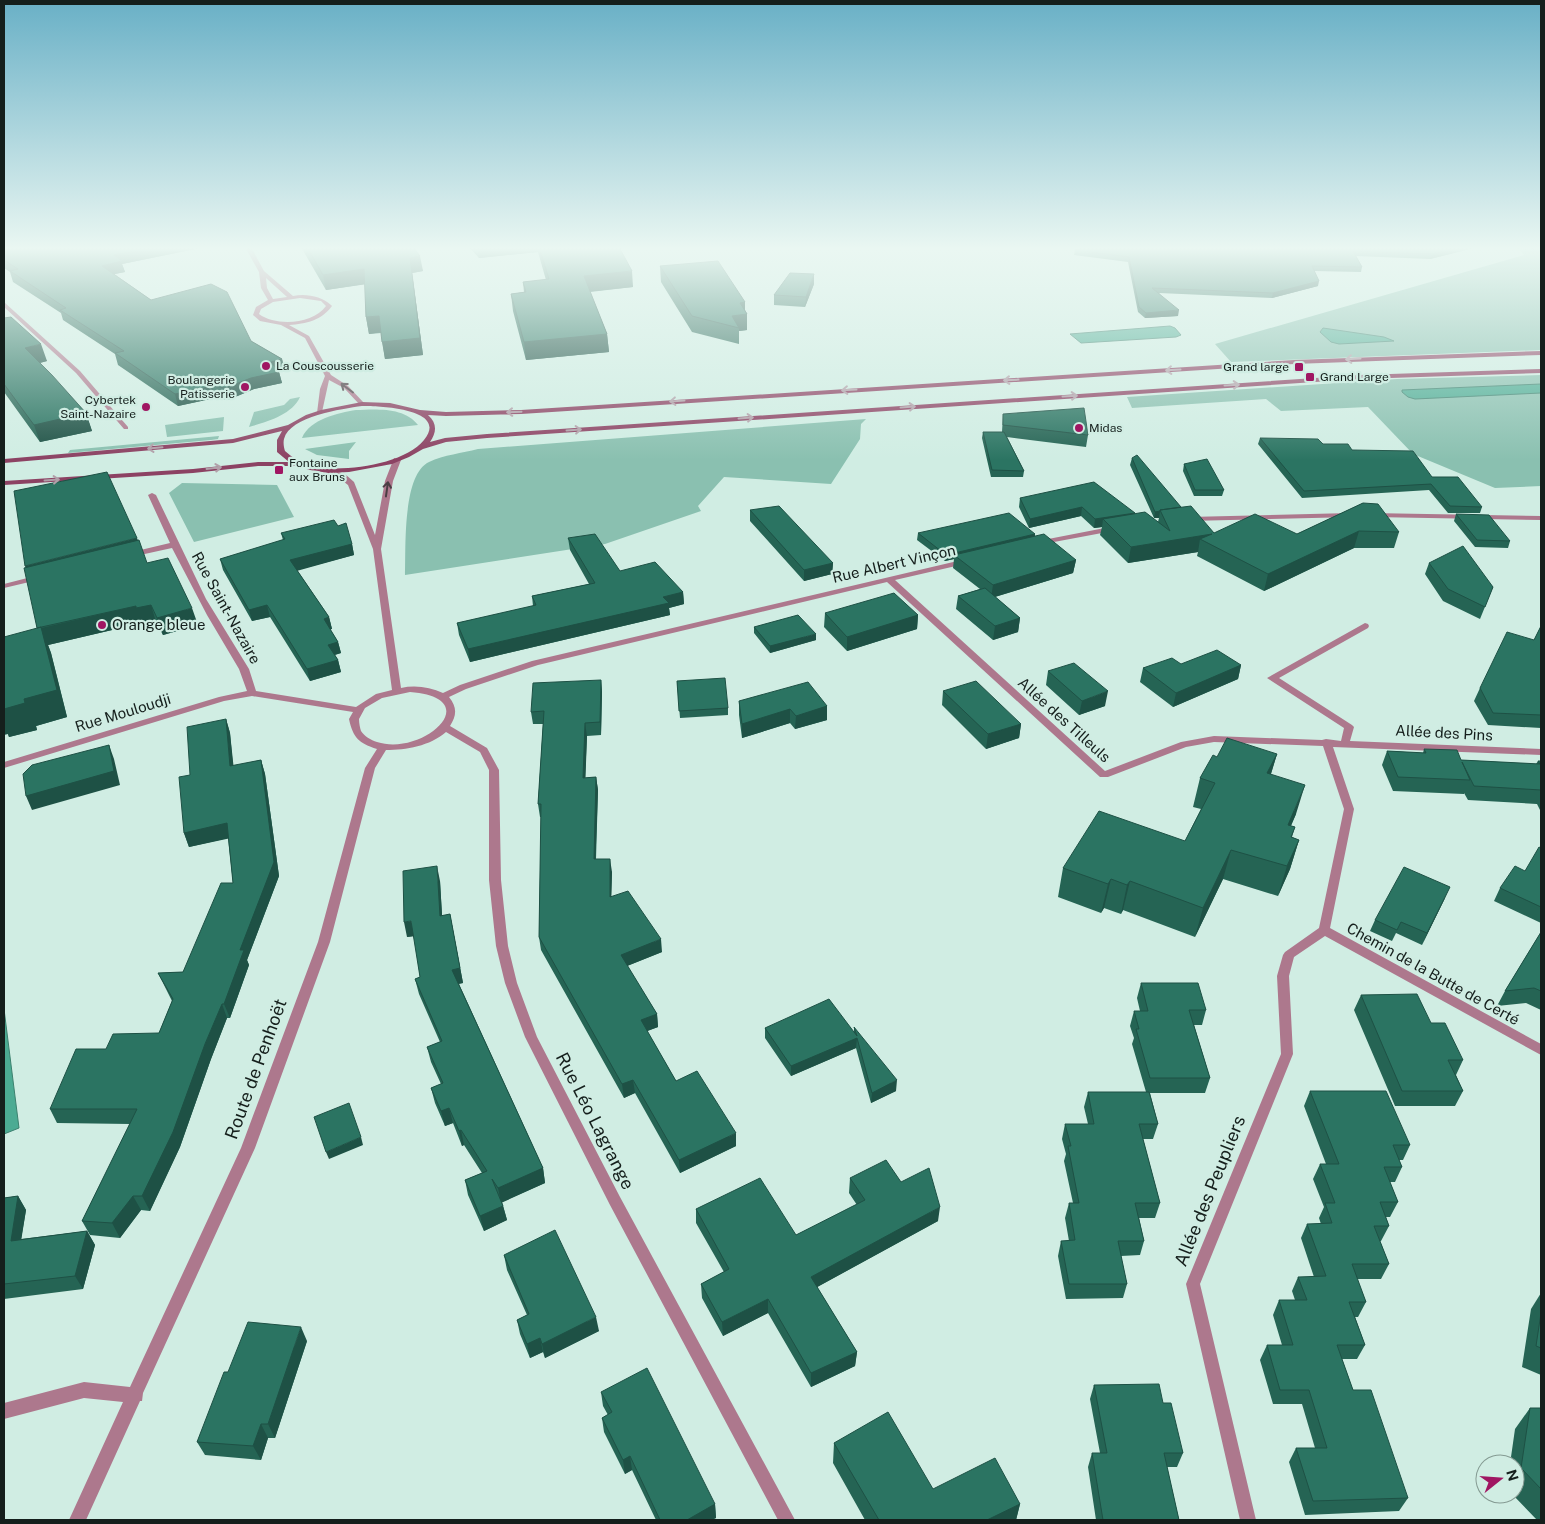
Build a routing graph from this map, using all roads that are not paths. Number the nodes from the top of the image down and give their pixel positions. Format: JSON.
{"nodes":[{"id":1,"x":19,"y":318,"type":"edge"},
{"id":2,"x":260,"y":318,"type":"edge"},
{"id":3,"x":312,"y":319,"type":"joint"},
{"id":4,"x":282,"y":323,"type":"junction"},
{"id":5,"x":307,"y":337,"type":"junction"},
{"id":6,"x":1541,"y":353,"type":"edge"},
{"id":7,"x":1541,"y":372,"type":"edge"},
{"id":8,"x":328,"y":376,"type":"junction"},
{"id":9,"x":362,"y":404,"type":"junction"},
{"id":10,"x":319,"y":412,"type":"junction"},
{"id":11,"x":419,"y":412,"type":"junction"},
{"id":12,"x":289,"y":427,"type":"junction"},
{"id":13,"x":126,"y":428,"type":"dead end"},
{"id":14,"x":422,"y":447,"type":"junction"},
{"id":15,"x":397,"y":460,"type":"junction"},
{"id":16,"x":4,"y":462,"type":"edge"},
{"id":17,"x":298,"y":464,"type":"junction"},
{"id":18,"x":319,"y":469,"type":"junction"},
{"id":19,"x":4,"y":483,"type":"edge"},
{"id":20,"x":152,"y":495,"type":"dead end"},
{"id":21,"x":1356,"y":515,"type":"edge"},
{"id":22,"x":1366,"y":515,"type":"edge"},
{"id":23,"x":1541,"y":518,"type":"edge"},
{"id":24,"x":1184,"y":519,"type":"edge"},
{"id":25,"x":1123,"y":526,"type":"edge"},
{"id":26,"x":174,"y":545,"type":"junction"},
{"id":27,"x":1024,"y":546,"type":"edge"},
{"id":28,"x":377,"y":549,"type":"junction"},
{"id":29,"x":118,"y":558,"type":"edge"},
{"id":30,"x":977,"y":558,"type":"edge"},
{"id":31,"x":52,"y":574,"type":"edge"},
{"id":32,"x":889,"y":579,"type":"junction"},
{"id":33,"x":4,"y":586,"type":"edge"},
{"id":34,"x":1366,"y":626,"type":"dead end"},
{"id":35,"x":397,"y":690,"type":"junction"},
{"id":36,"x":252,"y":693,"type":"junction"},
{"id":37,"x":442,"y":697,"type":"junction"},
{"id":38,"x":358,"y":710,"type":"junction"},
{"id":39,"x":445,"y":727,"type":"junction"},
{"id":40,"x":1326,"y":742,"type":"junction"},
{"id":41,"x":1345,"y":743,"type":"junction"},
{"id":42,"x":383,"y":747,"type":"junction"},
{"id":43,"x":1541,"y":752,"type":"edge"},
{"id":44,"x":4,"y":765,"type":"edge"},
{"id":45,"x":1324,"y":930,"type":"junction"},
{"id":46,"x":1541,"y":1050,"type":"edge"},
{"id":47,"x":136,"y":1395,"type":"junction"},
{"id":48,"x":4,"y":1411,"type":"edge"},
{"id":49,"x":77,"y":1520,"type":"edge"},
{"id":50,"x":787,"y":1520,"type":"edge"},
{"id":51,"x":1248,"y":1520,"type":"edge"}],
"edges":[{"from":1,"to":13,"type":"street"},
{"from":2,"to":4,"type":"street"},
{"from":3,"to":4,"type":"street"},
{"from":3,"to":5,"type":"street"},
{"from":4,"to":5,"type":"street"},
{"from":5,"to":8,"type":"street"},
{"from":6,"to":11,"type":"main road","one_way":true},
{"from":14,"to":7,"type":"main road","one_way":true},
{"from":9,"to":8,"type":"street","one_way":true},
{"from":8,"to":10,"type":"street"},
{"from":9,"to":10,"type":"main road"},
{"from":9,"to":11,"type":"main road"},
{"from":10,"to":12,"type":"main road"},
{"from":11,"to":14,"type":"main road"},
{"from":12,"to":16,"type":"main road","one_way":true},
{"from":12,"to":17,"type":"main road"},
{"from":14,"to":15,"type":"main road"},
{"from":15,"to":18,"type":"main road"},
{"from":28,"to":15,"type":"street","one_way":true},
{"from":17,"to":18,"type":"main road"},
{"from":19,"to":17,"type":"main road","one_way":true},
{"from":18,"to":28,"type":"street"},
{"from":20,"to":26,"type":"street","name":"Rue Saint-Nazaire"},
{"from":21,"to":24,"type":"street"},
{"from":22,"to":23,"type":"street"},
{"from":25,"to":27,"type":"street"},
{"from":26,"to":29,"type":"street"},
{"from":26,"to":36,"type":"street","name":"Rue Saint-Nazaire"},
{"from":28,"to":35,"type":"street"},
{"from":30,"to":32,"type":"street","name":"Rue Albert Vinçon"},
{"from":31,"to":33,"type":"street"},
{"from":32,"to":37,"type":"street","name":"Rue Albert Vinçon"},
{"from":32,"to":40,"type":"street","name":"Allée des Tilleuls"},
{"from":34,"to":41,"type":"street"},
{"from":35,"to":37,"type":"street"},
{"from":35,"to":38,"type":"street"},
{"from":36,"to":38,"type":"street"},
{"from":36,"to":44,"type":"street","name":"Rue Mouloudji"},
{"from":37,"to":39,"type":"street"},
{"from":38,"to":42,"type":"street"},
{"from":39,"to":42,"type":"street"},
{"from":39,"to":50,"type":"street","name":"Rue Léo Lagrange"},
{"from":40,"to":41,"type":"street","name":"Allée des Tilleuls"},
{"from":40,"to":45,"type":"street","name":"Chemin de la Butte de Certé"},
{"from":41,"to":43,"type":"street","name":"Allée des Pins"},
{"from":42,"to":47,"type":"street","name":"Route de Penhoët"},
{"from":45,"to":46,"type":"street","name":"Chemin de la Butte de Certé"},
{"from":45,"to":51,"type":"street","name":"Allée des Peupliers"},
{"from":47,"to":48,"type":"street"},
{"from":47,"to":49,"type":"street","name":"Route de Penhoët"}]}
